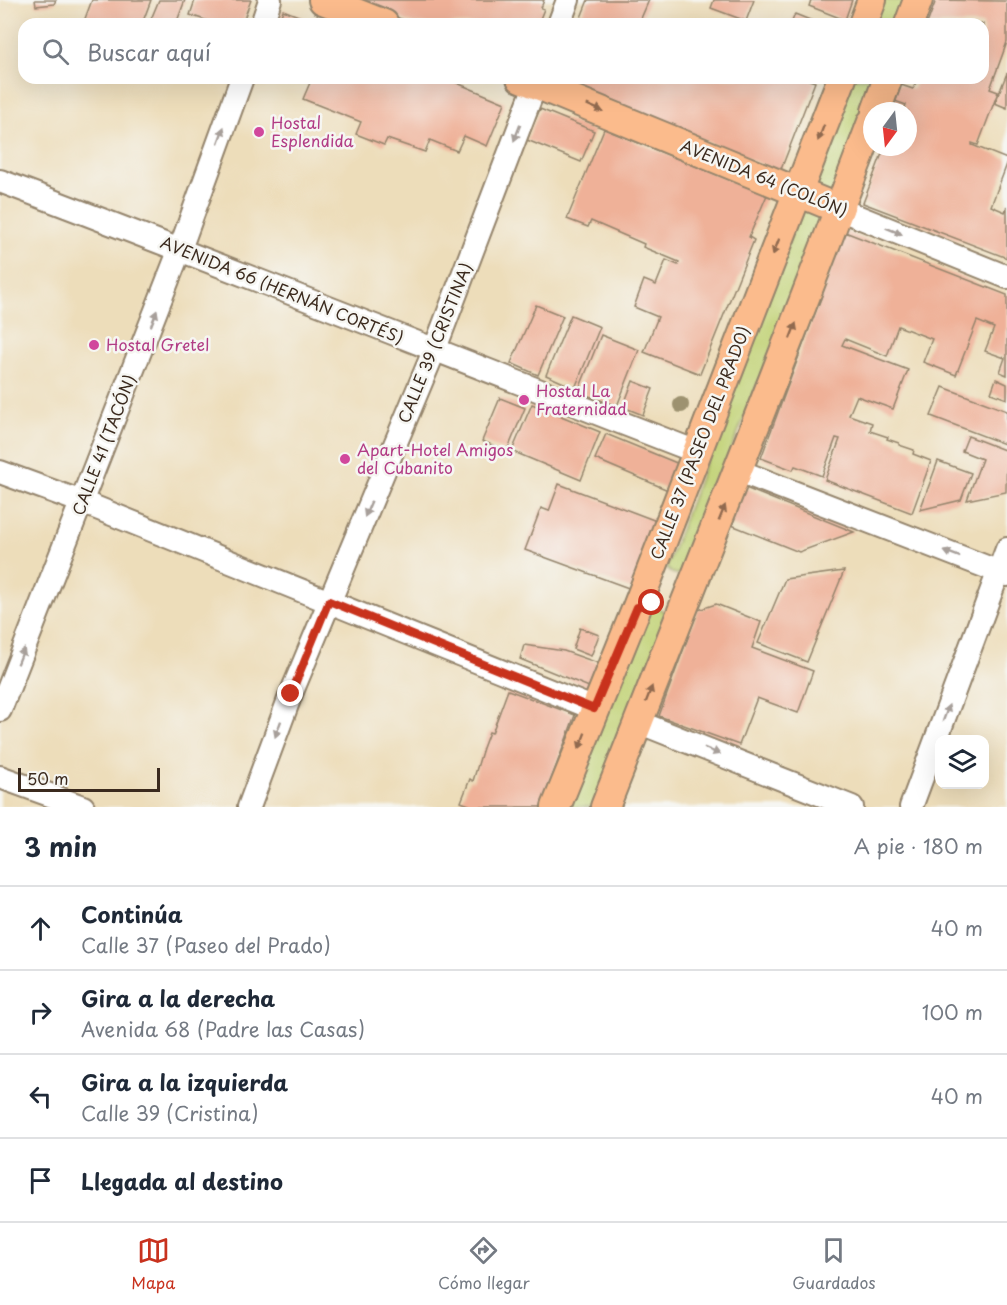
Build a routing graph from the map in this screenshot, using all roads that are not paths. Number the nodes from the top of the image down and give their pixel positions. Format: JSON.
{"nodes":[{"id":1,"x":270,"y":0,"type":"edge"},
{"id":2,"x":323,"y":0,"type":"edge"},
{"id":3,"x":568,"y":0,"type":"edge"},
{"id":4,"x":872,"y":0,"type":"edge"},
{"id":5,"x":918,"y":0,"type":"edge"},
{"id":6,"x":264,"y":18,"type":"edge"},
{"id":7,"x":369,"y":18,"type":"edge"},
{"id":8,"x":561,"y":18,"type":"edge"},
{"id":9,"x":864,"y":18,"type":"edge"},
{"id":10,"x":911,"y":18,"type":"edge"},
{"id":11,"x":240,"y":84,"type":"edge"},
{"id":12,"x":530,"y":84,"type":"edge"},
{"id":13,"x":540,"y":84,"type":"edge"},
{"id":14,"x":840,"y":84,"type":"edge"},
{"id":15,"x":886,"y":84,"type":"edge"},
{"id":16,"x":879,"y":102,"type":"edge"},
{"id":17,"x":863,"y":146,"type":"edge"},
{"id":18,"x":0,"y":181,"type":"edge"},
{"id":19,"x":797,"y":192,"type":"junction"},
{"id":20,"x":840,"y":209,"type":"junction"},
{"id":21,"x":180,"y":249,"type":"junction"},
{"id":22,"x":1007,"y":277,"type":"edge"},
{"id":23,"x":434,"y":351,"type":"junction"},
{"id":24,"x":697,"y":452,"type":"junction"},
{"id":25,"x":739,"y":471,"type":"junction"},
{"id":26,"x":0,"y":472,"type":"edge"},
{"id":27,"x":82,"y":502,"type":"junction"},
{"id":28,"x":1007,"y":549,"type":"edge"},
{"id":29,"x":656,"y":558,"type":"junction"},
{"id":30,"x":1002,"y":573,"type":"edge"},
{"id":31,"x":695,"y":577,"type":"junction"},
{"id":32,"x":329,"y":601,"type":"junction"},
{"id":33,"x":637,"y":607,"type":"junction"},
{"id":34,"x":677,"y":622,"type":"junction"},
{"id":35,"x":594,"y":709,"type":"junction"},
{"id":36,"x":0,"y":710,"type":"edge"},
{"id":37,"x":638,"y":722,"type":"junction"},
{"id":38,"x":0,"y":777,"type":"edge"},
{"id":39,"x":83,"y":807,"type":"edge"},
{"id":40,"x":249,"y":807,"type":"edge"},
{"id":41,"x":556,"y":807,"type":"edge"},
{"id":42,"x":605,"y":807,"type":"edge"},
{"id":43,"x":852,"y":807,"type":"edge"},
{"id":44,"x":911,"y":807,"type":"edge"}],
"edges":[{"from":1,"to":6,"type":"street"},
{"from":2,"to":7,"type":"main road"},
{"from":3,"to":8,"type":"street"},
{"from":4,"to":9,"type":"main road"},
{"from":5,"to":10,"type":"main road"},
{"from":21,"to":11,"type":"street","name":"CALLE 41 (TACÓN)","one_way":true},
{"from":12,"to":23,"type":"street","name":"CALLE 39 (CRISTINA)","one_way":true},
{"from":13,"to":19,"type":"main road","name":"AVENIDA 64 (COLÓN)","one_way":true},
{"from":14,"to":19,"type":"main road","name":"CALLE 37 (PASEO DEL PRADO)","one_way":true},
{"from":15,"to":16,"type":"main road"},
{"from":17,"to":20,"type":"main road"},
{"from":18,"to":21,"type":"street","name":"AVENIDA 66 (HERNÁN CORTÉS)"},
{"from":19,"to":20,"type":"main road","name":"AVENIDA 64 (COLÓN)"},
{"from":19,"to":24,"type":"main road","name":"CALLE 37 (PASEO DEL PRADO)","one_way":true},
{"from":20,"to":22,"type":"street","name":"AVENIDA 64 (COLÓN)","one_way":true},
{"from":25,"to":20,"type":"main road","one_way":true},
{"from":21,"to":23,"type":"street","name":"AVENIDA 66 (HERNÁN CORTÉS)"},
{"from":27,"to":21,"type":"street","name":"CALLE 41 (TACÓN)","one_way":true},
{"from":23,"to":24,"type":"street","name":"AVENIDA 66 (HERNÁN CORTÉS)"},
{"from":23,"to":32,"type":"street","name":"CALLE 39 (CRISTINA)","one_way":true},
{"from":24,"to":29,"type":"main road","name":"CALLE 37 (PASEO DEL PRADO)"},
{"from":30,"to":25,"type":"street","one_way":true},
{"from":31,"to":25,"type":"main road","one_way":true},
{"from":26,"to":27,"type":"street"},
{"from":27,"to":32,"type":"street"},
{"from":36,"to":27,"type":"street","name":"CALLE 41 (TACÓN)","one_way":true},
{"from":28,"to":30,"type":"street"},
{"from":29,"to":31,"type":"main road"},
{"from":29,"to":33,"type":"main road","name":"CALLE 37 (PASEO DEL PRADO)"},
{"from":44,"to":30,"type":"street","one_way":true},
{"from":31,"to":34,"type":"main road"},
{"from":32,"to":35,"type":"street"},
{"from":32,"to":40,"type":"street","name":"CALLE 39 (CRISTINA)","one_way":true},
{"from":33,"to":34,"type":"main road"},
{"from":33,"to":35,"type":"main road","name":"CALLE 37 (PASEO DEL PRADO)"},
{"from":37,"to":34,"type":"main road","one_way":true},
{"from":35,"to":41,"type":"main road","name":"CALLE 37 (PASEO DEL PRADO)","one_way":true},
{"from":37,"to":42,"type":"main road"},
{"from":37,"to":43,"type":"street","one_way":true},
{"from":38,"to":39,"type":"street"}]}
